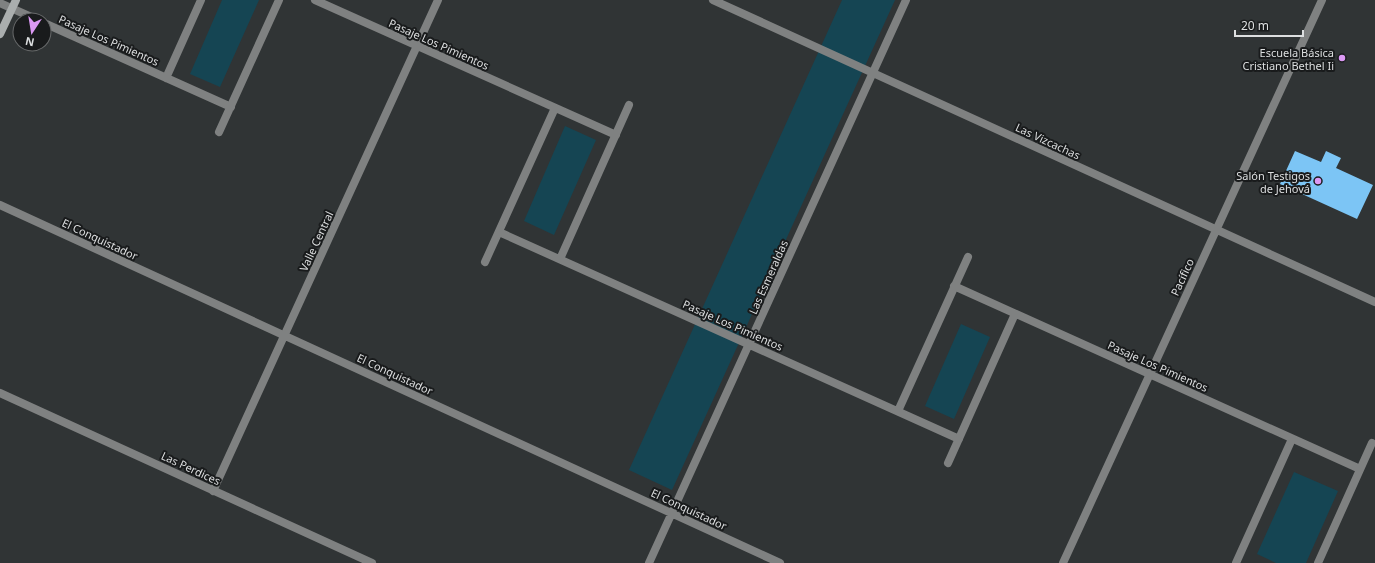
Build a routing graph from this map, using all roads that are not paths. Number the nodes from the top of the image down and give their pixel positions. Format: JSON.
{"nodes":[{"id":1,"x":16,"y":0,"type":"edge"},
{"id":2,"x":201,"y":0,"type":"edge"},
{"id":3,"x":279,"y":0,"type":"edge"},
{"id":4,"x":315,"y":0,"type":"edge"},
{"id":5,"x":438,"y":0,"type":"edge"},
{"id":6,"x":713,"y":0,"type":"edge"},
{"id":7,"x":906,"y":0,"type":"edge"},
{"id":8,"x":1322,"y":0,"type":"edge"},
{"id":9,"x":0,"y":3,"type":"edge"},
{"id":10,"x":12,"y":8,"type":"junction"},
{"id":11,"x":21,"y":12,"type":"edge"},
{"id":12,"x":52,"y":27,"type":"edge"},
{"id":13,"x":0,"y":34,"type":"edge"},
{"id":14,"x":417,"y":46,"type":"junction"},
{"id":15,"x":873,"y":73,"type":"junction"},
{"id":16,"x":166,"y":78,"type":"junction"},
{"id":17,"x":629,"y":105,"type":"dead end"},
{"id":18,"x":231,"y":107,"type":"junction"},
{"id":19,"x":555,"y":108,"type":"junction"},
{"id":20,"x":219,"y":132,"type":"dead end"},
{"id":21,"x":616,"y":135,"type":"junction"},
{"id":22,"x":0,"y":205,"type":"edge"},
{"id":23,"x":1216,"y":230,"type":"junction"},
{"id":24,"x":499,"y":232,"type":"junction"},
{"id":25,"x":968,"y":257,"type":"dead end"},
{"id":26,"x":560,"y":259,"type":"junction"},
{"id":27,"x":485,"y":262,"type":"dead end"},
{"id":28,"x":954,"y":286,"type":"junction"},
{"id":29,"x":1375,"y":302,"type":"edge"},
{"id":30,"x":1015,"y":314,"type":"junction"},
{"id":31,"x":284,"y":336,"type":"junction"},
{"id":32,"x":749,"y":344,"type":"junction"},
{"id":33,"x":1150,"y":375,"type":"junction"},
{"id":34,"x":0,"y":393,"type":"edge"},
{"id":35,"x":898,"y":411,"type":"junction"},
{"id":36,"x":959,"y":438,"type":"junction"},
{"id":37,"x":1292,"y":439,"type":"junction"},
{"id":38,"x":1372,"y":443,"type":"dead end"},
{"id":39,"x":948,"y":463,"type":"dead end"},
{"id":40,"x":1360,"y":469,"type":"junction"},
{"id":41,"x":213,"y":491,"type":"junction"},
{"id":42,"x":672,"y":514,"type":"junction"},
{"id":43,"x":372,"y":563,"type":"edge"},
{"id":44,"x":649,"y":563,"type":"edge"},
{"id":45,"x":780,"y":563,"type":"edge"},
{"id":46,"x":1063,"y":563,"type":"edge"},
{"id":47,"x":1236,"y":563,"type":"edge"},
{"id":48,"x":1318,"y":563,"type":"edge"}],
"edges":[{"from":1,"to":10,"type":"street"},
{"from":2,"to":16,"type":"street","name":"Pasaje Los Pimientos"},
{"from":3,"to":18,"type":"street"},
{"from":4,"to":14,"type":"street","name":"Pasaje Los Pimientos"},
{"from":5,"to":14,"type":"street","name":"Valle Central"},
{"from":6,"to":15,"type":"street","name":"Las Vizcachas"},
{"from":7,"to":15,"type":"street","name":"Las Esmeraldas"},
{"from":8,"to":23,"type":"street","name":"Pacífico"},
{"from":9,"to":10,"type":"street"},
{"from":10,"to":11,"type":"street"},
{"from":10,"to":13,"type":"street"},
{"from":12,"to":16,"type":"street","name":"Pasaje Los Pimientos"},
{"from":14,"to":19,"type":"street","name":"Pasaje Los Pimientos"},
{"from":14,"to":31,"type":"street","name":"Valle Central"},
{"from":15,"to":23,"type":"street","name":"Las Vizcachas"},
{"from":15,"to":32,"type":"street","name":"Las Esmeraldas"},
{"from":16,"to":18,"type":"street","name":"Pasaje Los Pimientos"},
{"from":17,"to":21,"type":"street"},
{"from":18,"to":20,"type":"street"},
{"from":19,"to":21,"type":"street","name":"Pasaje Los Pimientos"},
{"from":19,"to":24,"type":"street"},
{"from":21,"to":26,"type":"street"},
{"from":22,"to":31,"type":"street","name":"El Conquistador"},
{"from":23,"to":29,"type":"street","name":"Las Vizcachas"},
{"from":23,"to":33,"type":"street","name":"Pacífico"},
{"from":24,"to":26,"type":"street","name":"Pasaje Los Pimientos"},
{"from":24,"to":27,"type":"street"},
{"from":25,"to":28,"type":"street"},
{"from":26,"to":32,"type":"street","name":"Pasaje Los Pimientos"},
{"from":28,"to":30,"type":"street","name":"Pasaje Los Pimientos"},
{"from":28,"to":35,"type":"street"},
{"from":30,"to":33,"type":"street","name":"Pasaje Los Pimientos"},
{"from":30,"to":36,"type":"street"},
{"from":31,"to":41,"type":"street","name":"Valle Central"},
{"from":31,"to":42,"type":"street","name":"El Conquistador"},
{"from":32,"to":35,"type":"street","name":"Pasaje Los Pimientos"},
{"from":32,"to":42,"type":"street","name":"Las Esmeraldas"},
{"from":33,"to":37,"type":"street","name":"Pasaje Los Pimientos"},
{"from":33,"to":46,"type":"street","name":"Pacífico"},
{"from":34,"to":41,"type":"street","name":"Las Perdices"},
{"from":35,"to":36,"type":"street","name":"Pasaje Los Pimientos"},
{"from":36,"to":39,"type":"street"},
{"from":37,"to":40,"type":"street","name":"Pasaje Los Pimientos"},
{"from":37,"to":47,"type":"street"},
{"from":38,"to":40,"type":"street"},
{"from":40,"to":48,"type":"street"},
{"from":41,"to":43,"type":"street","name":"Las Perdices"},
{"from":42,"to":44,"type":"street","name":"Las Esmeraldas"},
{"from":42,"to":45,"type":"street","name":"El Conquistador"}]}
